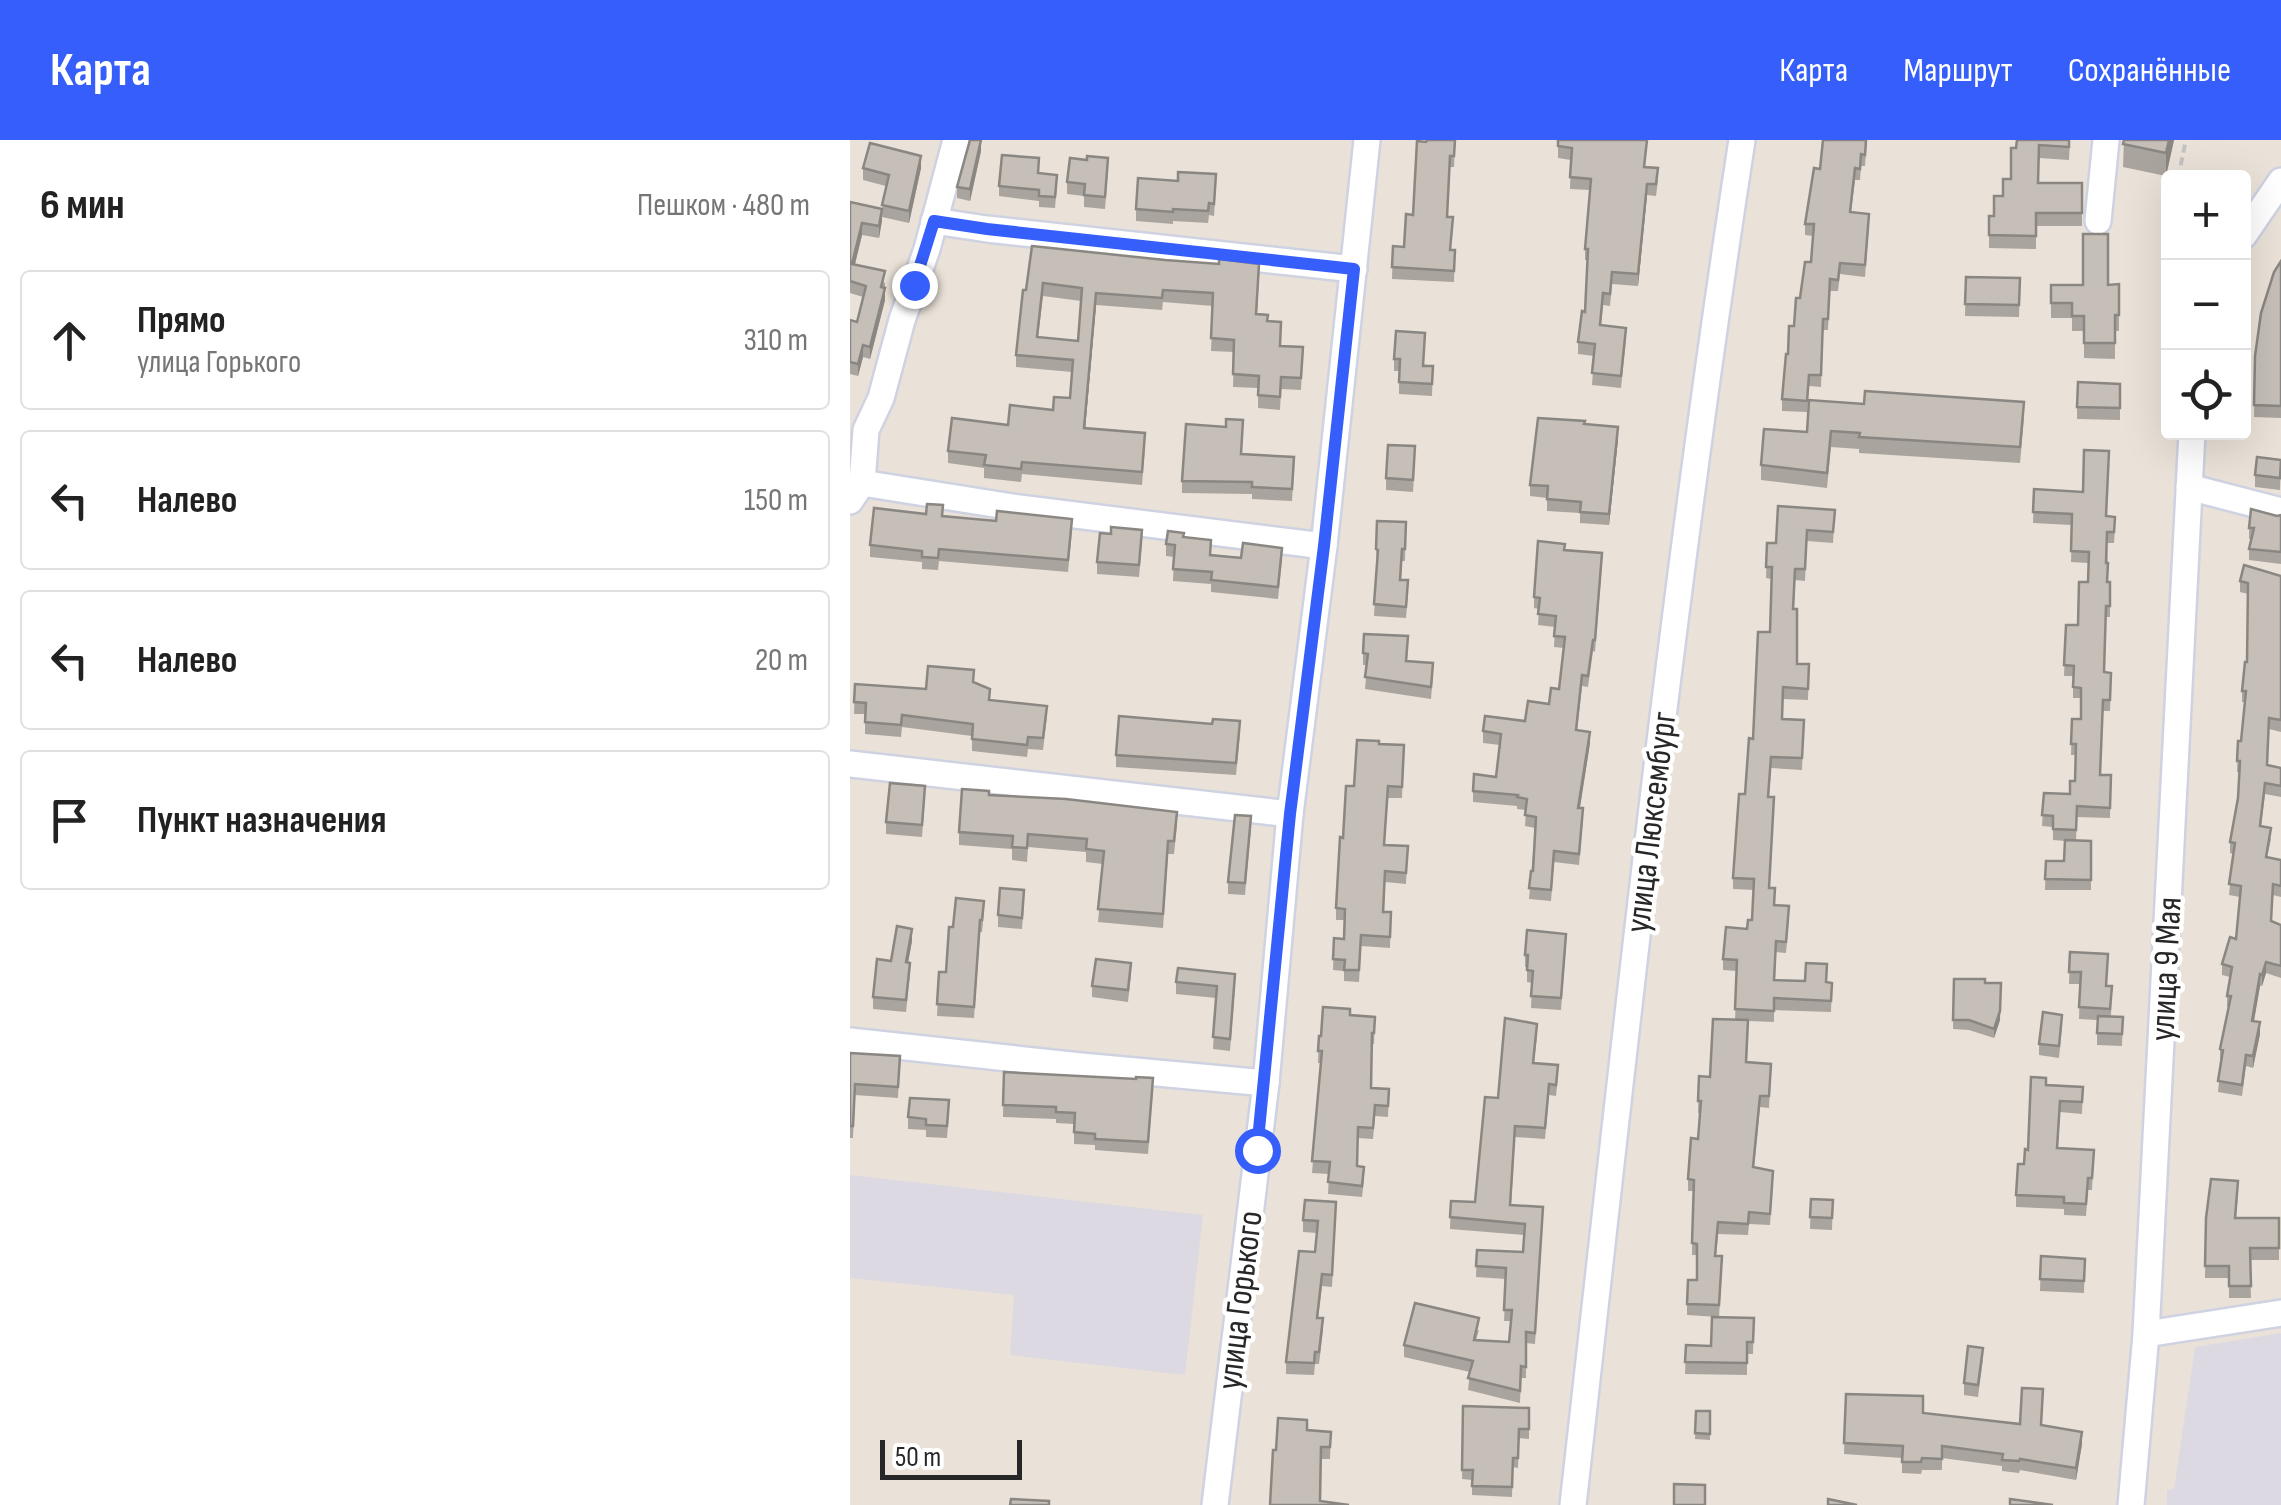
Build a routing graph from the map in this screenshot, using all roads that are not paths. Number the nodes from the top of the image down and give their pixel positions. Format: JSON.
{"nodes":[{"id":1,"x":956,"y":140,"type":"edge"},
{"id":2,"x":1367,"y":140,"type":"edge"},
{"id":3,"x":1742,"y":140,"type":"edge"},
{"id":4,"x":2106,"y":140,"type":"edge"},
{"id":5,"x":2281,"y":181,"type":"edge"},
{"id":6,"x":934,"y":221,"type":"junction"},
{"id":7,"x":2098,"y":222,"type":"dead end"},
{"id":8,"x":2251,"y":225,"type":"edge"},
{"id":9,"x":1354,"y":269,"type":"junction"},
{"id":10,"x":2192,"y":440,"type":"edge"},
{"id":11,"x":2190,"y":487,"type":"junction"},
{"id":12,"x":856,"y":492,"type":"edge"},
{"id":13,"x":2281,"y":511,"type":"edge"},
{"id":14,"x":1324,"y":546,"type":"junction"},
{"id":15,"x":850,"y":764,"type":"edge"},
{"id":16,"x":1290,"y":814,"type":"junction"},
{"id":17,"x":850,"y":1041,"type":"edge"},
{"id":18,"x":1266,"y":1082,"type":"junction"},
{"id":19,"x":2281,"y":1313,"type":"edge"},
{"id":20,"x":2146,"y":1334,"type":"junction"},
{"id":21,"x":1214,"y":1505,"type":"edge"},
{"id":22,"x":1573,"y":1505,"type":"edge"},
{"id":23,"x":2132,"y":1505,"type":"edge"}],
"edges":[{"from":1,"to":6,"type":"street"},
{"from":2,"to":9,"type":"street","name":"улица Горького"},
{"from":3,"to":22,"type":"street","name":"улица Люксембург"},
{"from":4,"to":7,"type":"street"},
{"from":5,"to":8,"type":"street"},
{"from":6,"to":9,"type":"street"},
{"from":6,"to":12,"type":"street"},
{"from":9,"to":14,"type":"street","name":"улица Горького"},
{"from":10,"to":11,"type":"street","name":"улица 9 Мая"},
{"from":11,"to":13,"type":"street"},
{"from":11,"to":20,"type":"street","name":"улица 9 Мая"},
{"from":12,"to":14,"type":"street"},
{"from":14,"to":16,"type":"street","name":"улица Горького"},
{"from":15,"to":16,"type":"street"},
{"from":16,"to":18,"type":"street","name":"улица Горького"},
{"from":17,"to":18,"type":"street"},
{"from":18,"to":21,"type":"street","name":"улица Горького"},
{"from":19,"to":20,"type":"street"},
{"from":20,"to":23,"type":"street","name":"улица 9 Мая"}]}
